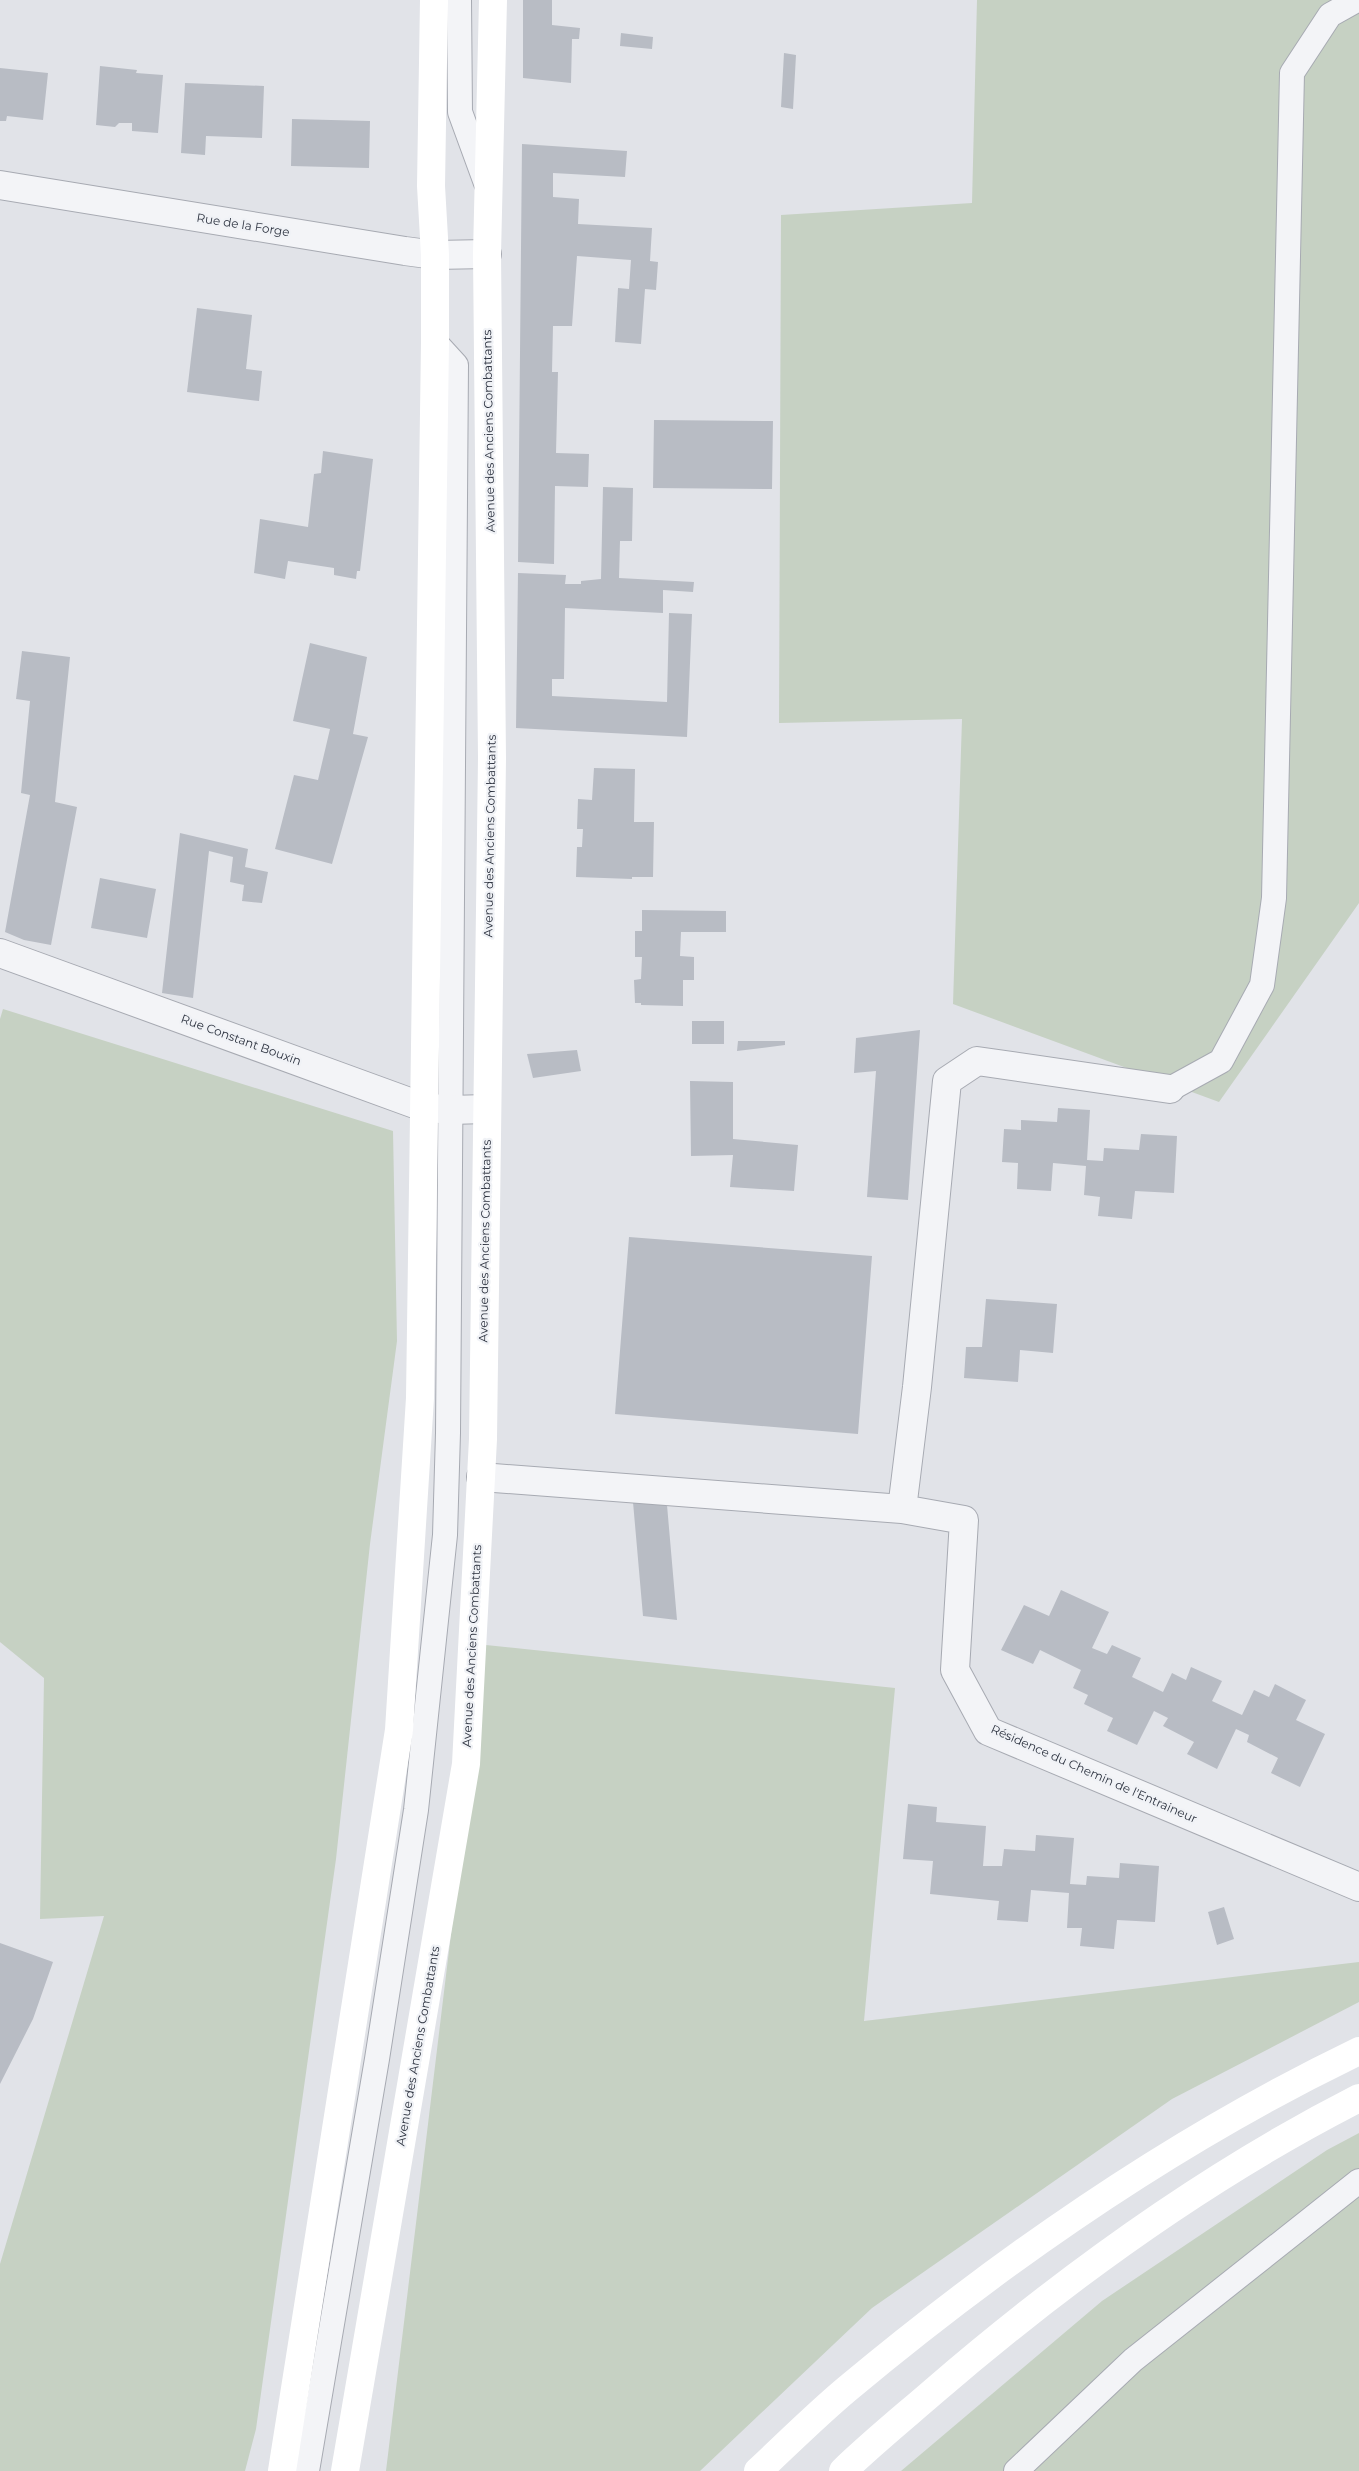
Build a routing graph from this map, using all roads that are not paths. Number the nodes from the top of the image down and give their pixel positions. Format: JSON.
{"nodes":[{"id":1,"x":434,"y":0,"type":"edge"},
{"id":2,"x":459,"y":0,"type":"edge"},
{"id":3,"x":493,"y":0,"type":"edge"},
{"id":4,"x":1357,"y":0,"type":"edge"},
{"id":5,"x":0,"y":185,"type":"edge"},
{"id":6,"x":488,"y":187,"type":"junction"},
{"id":7,"x":487,"y":254,"type":"junction"},
{"id":8,"x":435,"y":255,"type":"junction"},
{"id":9,"x":435,"y":342,"type":"junction"},
{"id":10,"x":0,"y":953,"type":"edge"},
{"id":11,"x":1170,"y":1088,"type":"joint"},
{"id":12,"x":423,"y":1107,"type":"junction"},
{"id":13,"x":450,"y":1110,"type":"junction"},
{"id":14,"x":486,"y":1110,"type":"junction"},
{"id":15,"x":481,"y":1478,"type":"junction"},
{"id":16,"x":902,"y":1509,"type":"junction"},
{"id":17,"x":1359,"y":1887,"type":"edge"},
{"id":18,"x":1359,"y":2051,"type":"edge"},
{"id":19,"x":1359,"y":2098,"type":"edge"},
{"id":20,"x":1359,"y":2181,"type":"edge"},
{"id":21,"x":282,"y":2471,"type":"edge"},
{"id":22,"x":308,"y":2471,"type":"edge"},
{"id":23,"x":345,"y":2471,"type":"edge"},
{"id":24,"x":758,"y":2471,"type":"edge"},
{"id":25,"x":843,"y":2471,"type":"edge"},
{"id":26,"x":1016,"y":2471,"type":"edge"}],
"edges":[{"from":1,"to":8,"type":"street"},
{"from":2,"to":6,"type":"lane"},
{"from":3,"to":6,"type":"street","name":"Avenue des Anciens Combattants"},
{"from":4,"to":11,"type":"lane"},
{"from":5,"to":8,"type":"street","name":"Rue de la Forge"},
{"from":6,"to":7,"type":"street","name":"Avenue des Anciens Combattants"},
{"from":7,"to":8,"type":"street","name":"Rue de la Forge"},
{"from":7,"to":14,"type":"street","name":"Avenue des Anciens Combattants"},
{"from":8,"to":9,"type":"street"},
{"from":9,"to":12,"type":"street"},
{"from":9,"to":13,"type":"lane"},
{"from":10,"to":12,"type":"street","name":"Rue Constant Bouxin"},
{"from":11,"to":16,"type":"street"},
{"from":12,"to":13,"type":"street","name":"Rue Constant Bouxin"},
{"from":12,"to":21,"type":"street"},
{"from":13,"to":14,"type":"street","name":"Rue Constant Bouxin"},
{"from":13,"to":22,"type":"lane"},
{"from":14,"to":15,"type":"street","name":"Avenue des Anciens Combattants"},
{"from":15,"to":16,"type":"street"},
{"from":15,"to":23,"type":"street","name":"Avenue des Anciens Combattants"},
{"from":16,"to":17,"type":"street","name":"Résidence du Chemin de l'Entraineur"},
{"from":18,"to":24,"type":"street"},
{"from":19,"to":25,"type":"street"},
{"from":20,"to":26,"type":"lane"}]}
